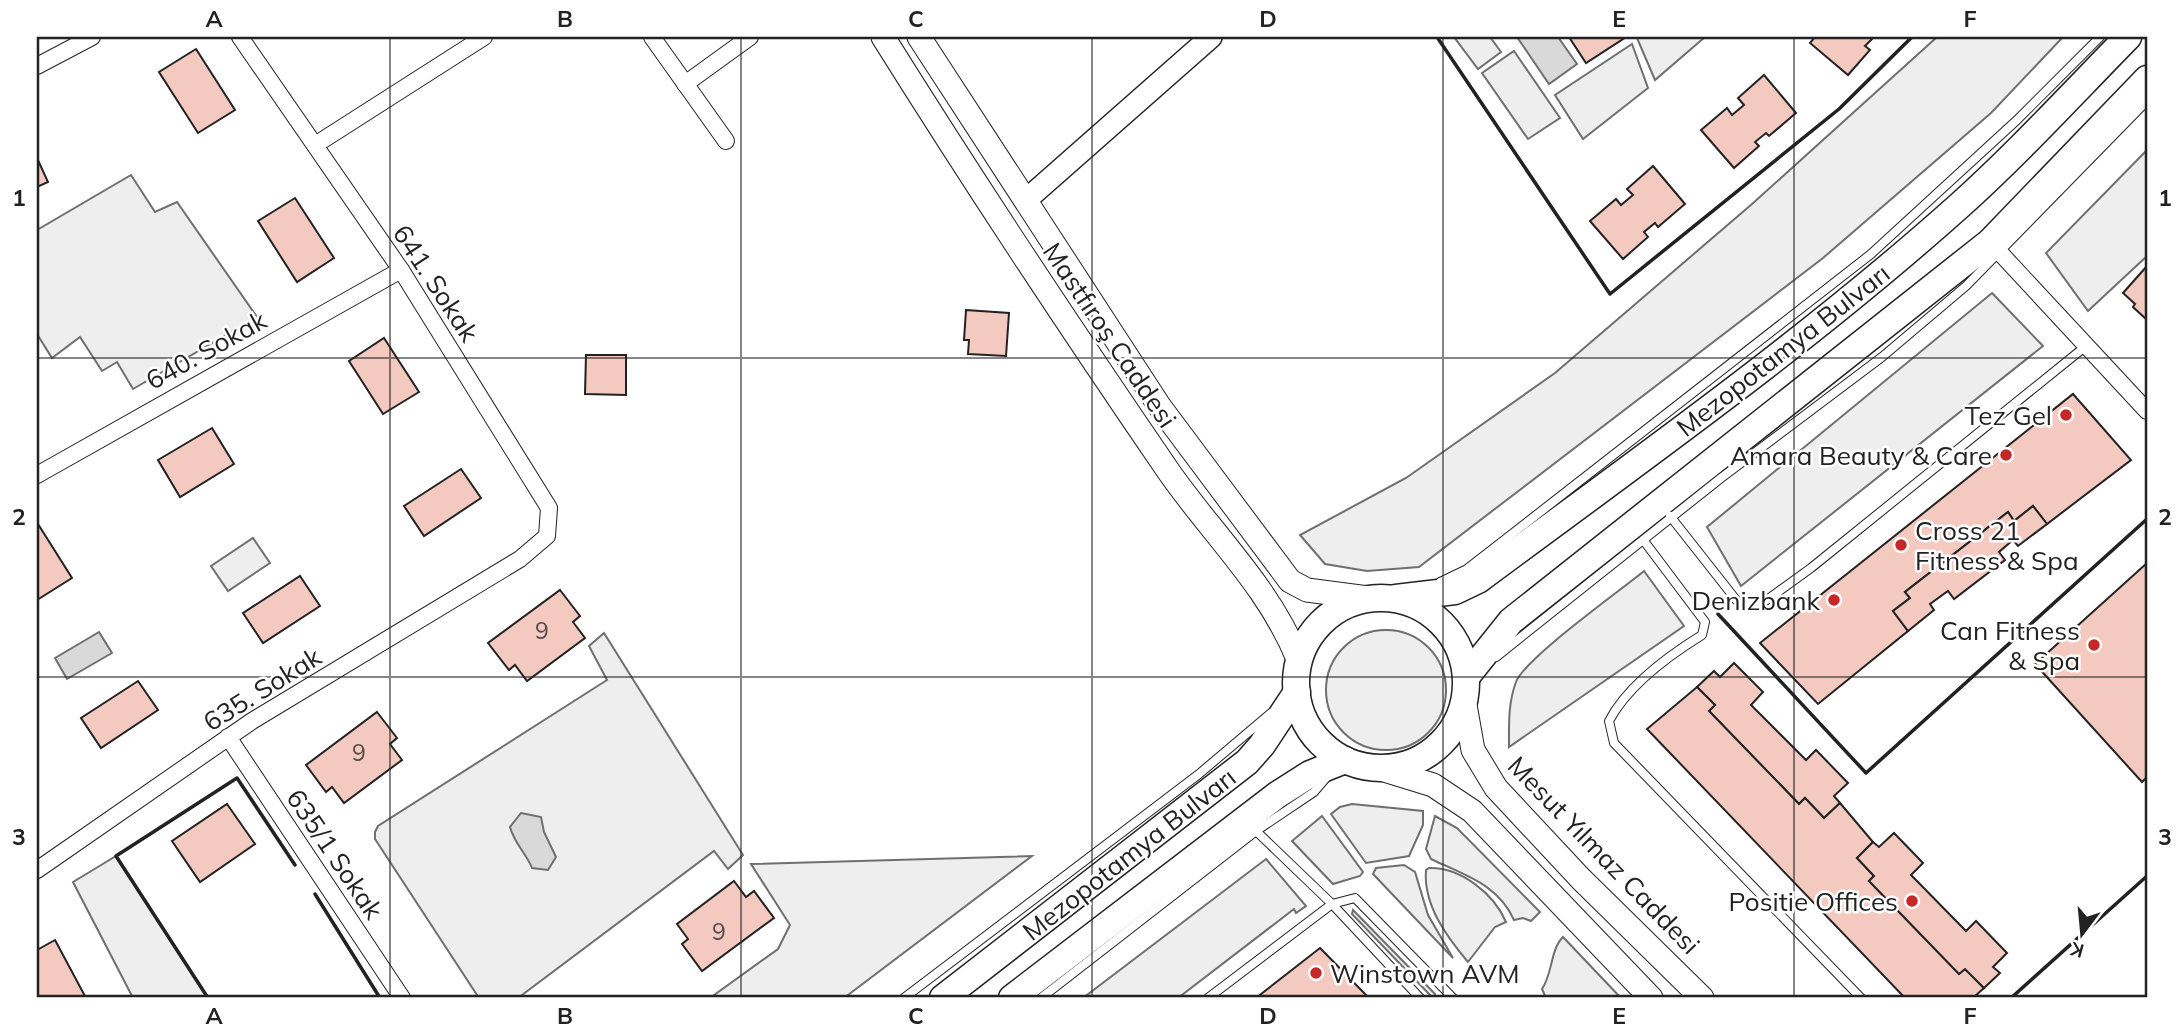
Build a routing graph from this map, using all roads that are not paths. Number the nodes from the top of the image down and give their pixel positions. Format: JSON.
{"nodes":[{"id":1,"x":92,"y":37,"type":"edge"},
{"id":2,"x":240,"y":37,"type":"edge"},
{"id":3,"x":484,"y":37,"type":"edge"},
{"id":4,"x":652,"y":37,"type":"edge"},
{"id":5,"x":750,"y":37,"type":"edge"},
{"id":6,"x":883,"y":37,"type":"edge"},
{"id":7,"x":919,"y":37,"type":"edge"},
{"id":8,"x":1211,"y":37,"type":"edge"},
{"id":9,"x":2100,"y":37,"type":"edge"},
{"id":10,"x":2128,"y":37,"type":"edge"},
{"id":11,"x":37,"y":66,"type":"edge"},
{"id":12,"x":2147,"y":79,"type":"edge"},
{"id":13,"x":685,"y":84,"type":"junction"},
{"id":14,"x":2147,"y":101,"type":"edge"},
{"id":15,"x":726,"y":141,"type":"dead end"},
{"id":16,"x":315,"y":145,"type":"junction"},
{"id":17,"x":1026,"y":200,"type":"junction"},
{"id":18,"x":1995,"y":248,"type":"junction"},
{"id":19,"x":401,"y":270,"type":"junction"},
{"id":20,"x":2086,"y":346,"type":"junction"},
{"id":21,"x":2147,"y":411,"type":"edge"},
{"id":22,"x":37,"y":475,"type":"edge"},
{"id":23,"x":1666,"y":510,"type":"junction"},
{"id":24,"x":1644,"y":541,"type":"junction"},
{"id":25,"x":520,"y":559,"type":"joint"},
{"id":26,"x":1368,"y":598,"type":"junction"},
{"id":27,"x":1396,"y":598,"type":"junction"},
{"id":28,"x":1298,"y":659,"type":"junction"},
{"id":29,"x":1467,"y":676,"type":"junction"},
{"id":30,"x":1295,"y":694,"type":"junction"},
{"id":31,"x":1465,"y":705,"type":"junction"},
{"id":32,"x":228,"y":737,"type":"junction"},
{"id":33,"x":1342,"y":761,"type":"junction"},
{"id":34,"x":1381,"y":769,"type":"junction"},
{"id":35,"x":1250,"y":825,"type":"junction"},
{"id":36,"x":37,"y":870,"type":"edge"},
{"id":37,"x":1332,"y":904,"type":"junction"},
{"id":38,"x":402,"y":998,"type":"edge"},
{"id":39,"x":905,"y":998,"type":"edge"},
{"id":40,"x":943,"y":998,"type":"edge"},
{"id":41,"x":1012,"y":998,"type":"edge"},
{"id":42,"x":1041,"y":998,"type":"edge"},
{"id":43,"x":1208,"y":998,"type":"edge"},
{"id":44,"x":1420,"y":998,"type":"edge"},
{"id":45,"x":1453,"y":998,"type":"edge"},
{"id":46,"x":1651,"y":998,"type":"edge"},
{"id":47,"x":1702,"y":998,"type":"edge"},
{"id":48,"x":1861,"y":998,"type":"edge"}],
"edges":[{"from":1,"to":11,"type":"street"},
{"from":2,"to":16,"type":"street","name":"641. Sokak"},
{"from":3,"to":16,"type":"street"},
{"from":4,"to":13,"type":"street"},
{"from":5,"to":13,"type":"street"},
{"from":6,"to":28,"type":"main road","name":"Mastfıroş Caddesi"},
{"from":7,"to":17,"type":"main road","name":"Mastfıroş Caddesi"},
{"from":8,"to":17,"type":"street"},
{"from":9,"to":27,"type":"lane"},
{"from":10,"to":27,"type":"main road","name":"Mezopotamya Bulvarı"},
{"from":12,"to":18,"type":"main road","name":"Mezopotamya Bulvarı"},
{"from":13,"to":15,"type":"street"},
{"from":14,"to":18,"type":"lane"},
{"from":16,"to":19,"type":"street","name":"641. Sokak"},
{"from":17,"to":26,"type":"main road","name":"Mastfıroş Caddesi"},
{"from":18,"to":20,"type":"street"},
{"from":18,"to":23,"type":"main road","name":"Mezopotamya Bulvarı"},
{"from":19,"to":22,"type":"street","name":"640. Sokak"},
{"from":19,"to":25,"type":"street","name":"641. Sokak"},
{"from":20,"to":21,"type":"street"},
{"from":20,"to":23,"type":"lane"},
{"from":23,"to":24,"type":"lane"},
{"from":23,"to":29,"type":"main road","name":"Mezopotamya Bulvarı"},
{"from":24,"to":29,"type":"lane"},
{"from":24,"to":48,"type":"lane"},
{"from":25,"to":32,"type":"street","name":"635. Sokak"},
{"from":26,"to":27,"type":"main road"},
{"from":26,"to":28,"type":"main road"},
{"from":27,"to":29,"type":"main road"},
{"from":28,"to":30,"type":"main road"},
{"from":29,"to":31,"type":"main road"},
{"from":30,"to":33,"type":"main road"},
{"from":30,"to":39,"type":"lane"},
{"from":30,"to":40,"type":"main road","name":"Mezopotamya Bulvarı"},
{"from":31,"to":34,"type":"main road"},
{"from":31,"to":47,"type":"main road","name":"Mesut Yılmaz Caddesi"},
{"from":32,"to":36,"type":"street","name":"635. Sokak"},
{"from":32,"to":38,"type":"street","name":"635/1 Sokak"},
{"from":33,"to":34,"type":"main road"},
{"from":33,"to":35,"type":"main road","name":"Mezopotamya Bulvarı"},
{"from":34,"to":46,"type":"main road"},
{"from":35,"to":37,"type":"lane"},
{"from":35,"to":41,"type":"main road","name":"Mezopotamya Bulvarı"},
{"from":35,"to":42,"type":"lane"},
{"from":37,"to":43,"type":"lane"},
{"from":37,"to":44,"type":"lane"},
{"from":37,"to":45,"type":"lane"}]}
